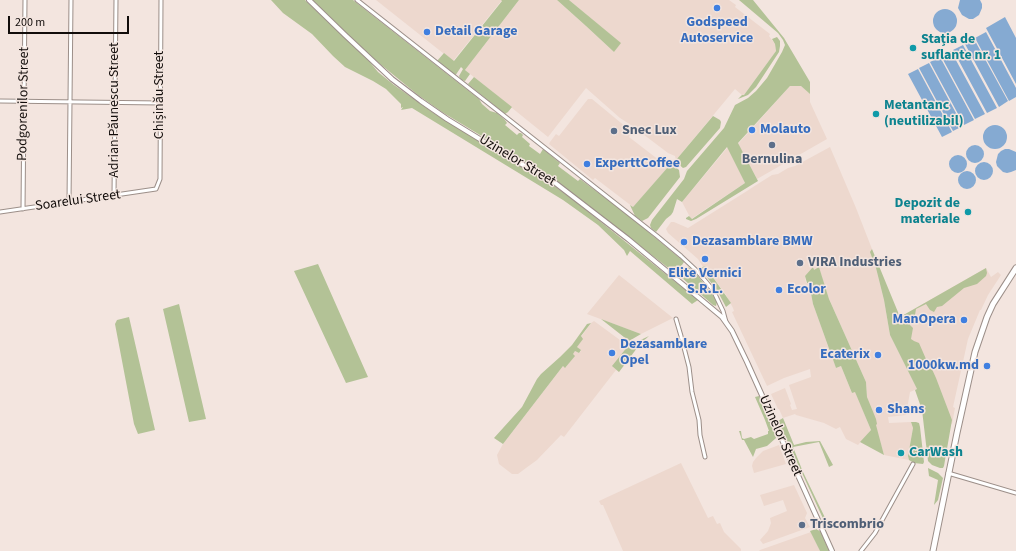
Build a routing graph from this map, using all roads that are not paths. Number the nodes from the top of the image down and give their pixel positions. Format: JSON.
{"nodes":[{"id":1,"x":25,"y":0,"type":"edge"},
{"id":2,"x":71,"y":0,"type":"edge"},
{"id":3,"x":116,"y":0,"type":"edge"},
{"id":4,"x":161,"y":0,"type":"edge"},
{"id":5,"x":309,"y":0,"type":"edge"},
{"id":6,"x":357,"y":0,"type":"edge"},
{"id":7,"x":0,"y":101,"type":"edge"},
{"id":8,"x":24,"y":102,"type":"junction"},
{"id":9,"x":70,"y":102,"type":"junction"},
{"id":10,"x":115,"y":103,"type":"junction"},
{"id":11,"x":161,"y":103,"type":"junction"},
{"id":12,"x":156,"y":189,"type":"joint"},
{"id":13,"x":114,"y":195,"type":"junction"},
{"id":14,"x":69,"y":202,"type":"junction"},
{"id":15,"x":23,"y":209,"type":"junction"},
{"id":16,"x":0,"y":212,"type":"edge"},
{"id":17,"x":1016,"y":268,"type":"edge"},
{"id":18,"x":676,"y":319,"type":"dead end"},
{"id":19,"x":726,"y":322,"type":"junction"},
{"id":20,"x":705,"y":457,"type":"dead end"},
{"id":21,"x":913,"y":464,"type":"dead end"},
{"id":22,"x":948,"y":473,"type":"junction"},
{"id":23,"x":1016,"y":493,"type":"edge"},
{"id":24,"x":832,"y":551,"type":"edge"},
{"id":25,"x":861,"y":551,"type":"edge"},
{"id":26,"x":933,"y":551,"type":"edge"}],
"edges":[{"from":1,"to":8,"type":"street","name":"Podgorenilor Street"},
{"from":2,"to":9,"type":"street"},
{"from":3,"to":10,"type":"street","name":"Adrian Păunescu Street"},
{"from":4,"to":11,"type":"street","name":"Chișinău Street"},
{"from":5,"to":19,"type":"street","name":"Uzinelor Street"},
{"from":6,"to":19,"type":"street","name":"Uzinelor Street"},
{"from":7,"to":8,"type":"street"},
{"from":8,"to":9,"type":"street"},
{"from":8,"to":15,"type":"street","name":"Podgorenilor Street"},
{"from":9,"to":10,"type":"street"},
{"from":9,"to":14,"type":"street"},
{"from":10,"to":11,"type":"street"},
{"from":10,"to":13,"type":"street","name":"Adrian Păunescu Street"},
{"from":11,"to":12,"type":"street","name":"Chișinău Street"},
{"from":12,"to":13,"type":"street","name":"Soarelui Street"},
{"from":13,"to":14,"type":"street","name":"Soarelui Street"},
{"from":14,"to":15,"type":"street","name":"Soarelui Street"},
{"from":15,"to":16,"type":"street","name":"Soarelui Street"},
{"from":17,"to":22,"type":"main road"},
{"from":18,"to":20,"type":"street"},
{"from":19,"to":24,"type":"street","name":"Uzinelor Street"},
{"from":21,"to":25,"type":"street"},
{"from":22,"to":23,"type":"street"},
{"from":22,"to":26,"type":"main road"}]}
